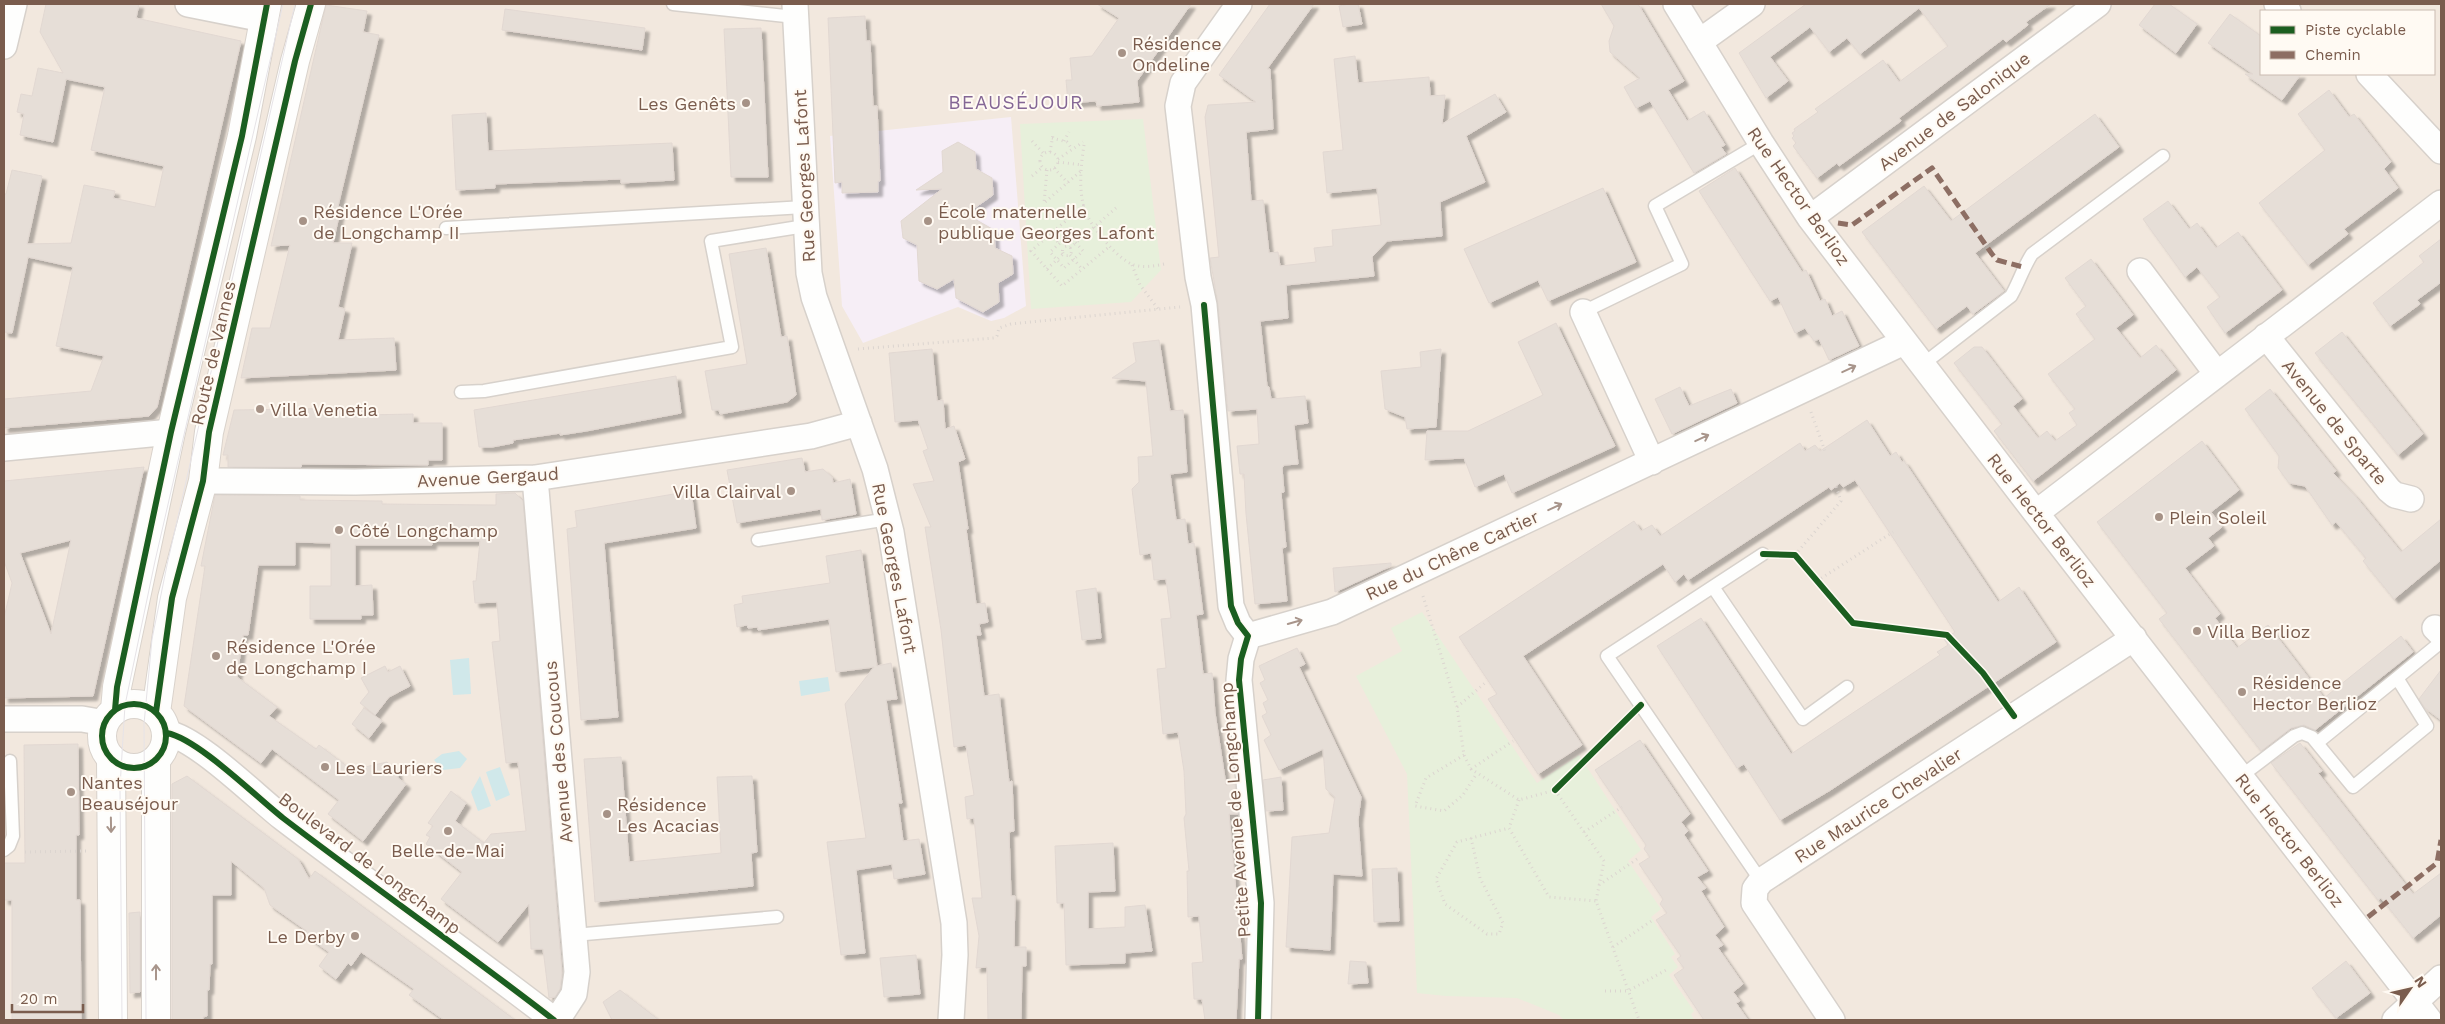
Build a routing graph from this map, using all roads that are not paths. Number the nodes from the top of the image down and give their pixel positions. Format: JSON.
{"nodes":[{"id":1,"x":14,"y":4,"type":"edge"},
{"id":2,"x":188,"y":4,"type":"edge"},
{"id":3,"x":311,"y":4,"type":"edge"},
{"id":4,"x":672,"y":4,"type":"edge"},
{"id":5,"x":1239,"y":4,"type":"edge"},
{"id":6,"x":1676,"y":4,"type":"edge"},
{"id":7,"x":1752,"y":4,"type":"edge"},
{"id":8,"x":2098,"y":4,"type":"edge"},
{"id":9,"x":795,"y":10,"type":"edge"},
{"id":10,"x":265,"y":12,"type":"edge"},
{"id":11,"x":1699,"y":42,"type":"junction"},
{"id":12,"x":4,"y":46,"type":"edge"},
{"id":13,"x":2370,"y":75,"type":"edge"},
{"id":14,"x":1761,"y":143,"type":"junction"},
{"id":15,"x":2441,"y":151,"type":"edge"},
{"id":16,"x":2163,"y":156,"type":"dead end"},
{"id":17,"x":2441,"y":203,"type":"edge"},
{"id":18,"x":804,"y":216,"type":"junction"},
{"id":19,"x":1810,"y":218,"type":"junction"},
{"id":20,"x":446,"y":228,"type":"dead end"},
{"id":21,"x":2140,"y":271,"type":"dead end"},
{"id":22,"x":1583,"y":312,"type":"joint"},
{"id":23,"x":2266,"y":336,"type":"junction"},
{"id":24,"x":1904,"y":342,"type":"junction"},
{"id":25,"x":1922,"y":365,"type":"junction"},
{"id":26,"x":2217,"y":374,"type":"junction"},
{"id":27,"x":461,"y":392,"type":"dead end"},
{"id":28,"x":859,"y":423,"type":"junction"},
{"id":29,"x":171,"y":432,"type":"junction"},
{"id":30,"x":4,"y":448,"type":"edge"},
{"id":31,"x":1652,"y":462,"type":"junction"},
{"id":32,"x":535,"y":478,"type":"junction"},
{"id":33,"x":203,"y":481,"type":"junction"},
{"id":34,"x":2411,"y":499,"type":"dead end"},
{"id":35,"x":2036,"y":513,"type":"junction"},
{"id":36,"x":888,"y":519,"type":"junction"},
{"id":37,"x":758,"y":540,"type":"dead end"},
{"id":38,"x":1763,"y":554,"type":"road end"},
{"id":39,"x":1713,"y":586,"type":"junction"},
{"id":40,"x":2439,"y":635,"type":"edge"},
{"id":41,"x":1248,"y":636,"type":"junction"},
{"id":42,"x":2134,"y":638,"type":"junction"},
{"id":43,"x":2397,"y":678,"type":"junction"},
{"id":44,"x":1846,"y":687,"type":"dead end"},
{"id":45,"x":110,"y":716,"type":"junction"},
{"id":46,"x":4,"y":719,"type":"edge"},
{"id":47,"x":161,"y":722,"type":"junction"},
{"id":48,"x":2316,"y":743,"type":"junction"},
{"id":49,"x":111,"y":758,"type":"junction"},
{"id":50,"x":156,"y":760,"type":"junction"},
{"id":51,"x":10,"y":761,"type":"dead end"},
{"id":52,"x":2240,"y":777,"type":"junction"},
{"id":53,"x":4,"y":850,"type":"edge"},
{"id":54,"x":1761,"y":881,"type":"junction"},
{"id":55,"x":777,"y":917,"type":"dead end"},
{"id":56,"x":574,"y":935,"type":"junction"},
{"id":57,"x":2441,"y":978,"type":"edge"},
{"id":58,"x":2423,"y":1011,"type":"edge"},
{"id":59,"x":113,"y":1020,"type":"edge"},
{"id":60,"x":156,"y":1020,"type":"edge"},
{"id":61,"x":555,"y":1020,"type":"edge"},
{"id":62,"x":951,"y":1020,"type":"edge"},
{"id":63,"x":1258,"y":1020,"type":"edge"},
{"id":64,"x":1832,"y":1020,"type":"edge"},
{"id":65,"x":2395,"y":1020,"type":"edge"}],
"edges":[{"from":1,"to":12,"type":"street"},
{"from":2,"to":10,"type":"street"},
{"from":3,"to":33,"type":"main road","name":"Route de Vannes"},
{"from":4,"to":9,"type":"lane"},
{"from":5,"to":41,"type":"street"},
{"from":6,"to":11,"type":"street","name":"Rue Hector Berlioz"},
{"from":7,"to":11,"type":"street"},
{"from":8,"to":19,"type":"street","name":"Avenue de Salonique"},
{"from":9,"to":18,"type":"street","name":"Rue Georges Lafont"},
{"from":10,"to":29,"type":"main road","name":"Route de Vannes"},
{"from":11,"to":14,"type":"street","name":"Rue Hector Berlioz"},
{"from":13,"to":15,"type":"street"},
{"from":14,"to":19,"type":"street","name":"Rue Hector Berlioz"},
{"from":14,"to":22,"type":"lane"},
{"from":16,"to":25,"type":"lane"},
{"from":17,"to":23,"type":"street"},
{"from":18,"to":20,"type":"lane"},
{"from":18,"to":27,"type":"lane"},
{"from":18,"to":28,"type":"street","name":"Rue Georges Lafont"},
{"from":19,"to":24,"type":"street","name":"Rue Hector Berlioz"},
{"from":21,"to":26,"type":"street"},
{"from":22,"to":31,"type":"street"},
{"from":23,"to":26,"type":"street"},
{"from":23,"to":34,"type":"street","name":"Avenue de Sparte"},
{"from":24,"to":25,"type":"street","name":"Rue Hector Berlioz"},
{"from":31,"to":24,"type":"street","name":"Rue du Chêne Cartier","one_way":true},
{"from":25,"to":35,"type":"street","name":"Rue Hector Berlioz"},
{"from":26,"to":35,"type":"street"},
{"from":28,"to":32,"type":"street","name":"Avenue Gergaud"},
{"from":28,"to":36,"type":"street","name":"Rue Georges Lafont"},
{"from":29,"to":30,"type":"street"},
{"from":29,"to":45,"type":"main road","name":"Route de Vannes"},
{"from":41,"to":31,"type":"street","name":"Rue du Chêne Cartier","one_way":true},
{"from":32,"to":33,"type":"street","name":"Avenue Gergaud"},
{"from":32,"to":56,"type":"street","name":"Avenue des Coucous"},
{"from":33,"to":47,"type":"main road","name":"Route de Vannes"},
{"from":35,"to":42,"type":"street","name":"Rue Hector Berlioz"},
{"from":36,"to":37,"type":"lane"},
{"from":36,"to":62,"type":"street","name":"Rue Georges Lafont"},
{"from":38,"to":39,"type":"lane"},
{"from":39,"to":44,"type":"lane"},
{"from":39,"to":54,"type":"lane"},
{"from":40,"to":43,"type":"lane"},
{"from":41,"to":63,"type":"street","name":"Petite Avenue de Longchamp"},
{"from":42,"to":52,"type":"street","name":"Rue Hector Berlioz"},
{"from":42,"to":54,"type":"street","name":"Rue Maurice Chevalier"},
{"from":43,"to":48,"type":"lane"},
{"from":43,"to":48,"type":"lane"},
{"from":45,"to":46,"type":"street"},
{"from":45,"to":47,"type":"main road"},
{"from":45,"to":49,"type":"main road"},
{"from":47,"to":50,"type":"main road"},
{"from":47,"to":61,"type":"street","name":"Boulevard de Longchamp"},
{"from":48,"to":52,"type":"lane"},
{"from":49,"to":50,"type":"main road"},
{"from":49,"to":59,"type":"main road","one_way":true},
{"from":60,"to":50,"type":"main road","one_way":true},
{"from":51,"to":53,"type":"lane"},
{"from":52,"to":58,"type":"street","name":"Rue Hector Berlioz"},
{"from":54,"to":64,"type":"street"},
{"from":55,"to":56,"type":"lane"},
{"from":56,"to":61,"type":"street","name":"Avenue des Coucous"},
{"from":57,"to":58,"type":"street"},
{"from":58,"to":65,"type":"street"}]}
